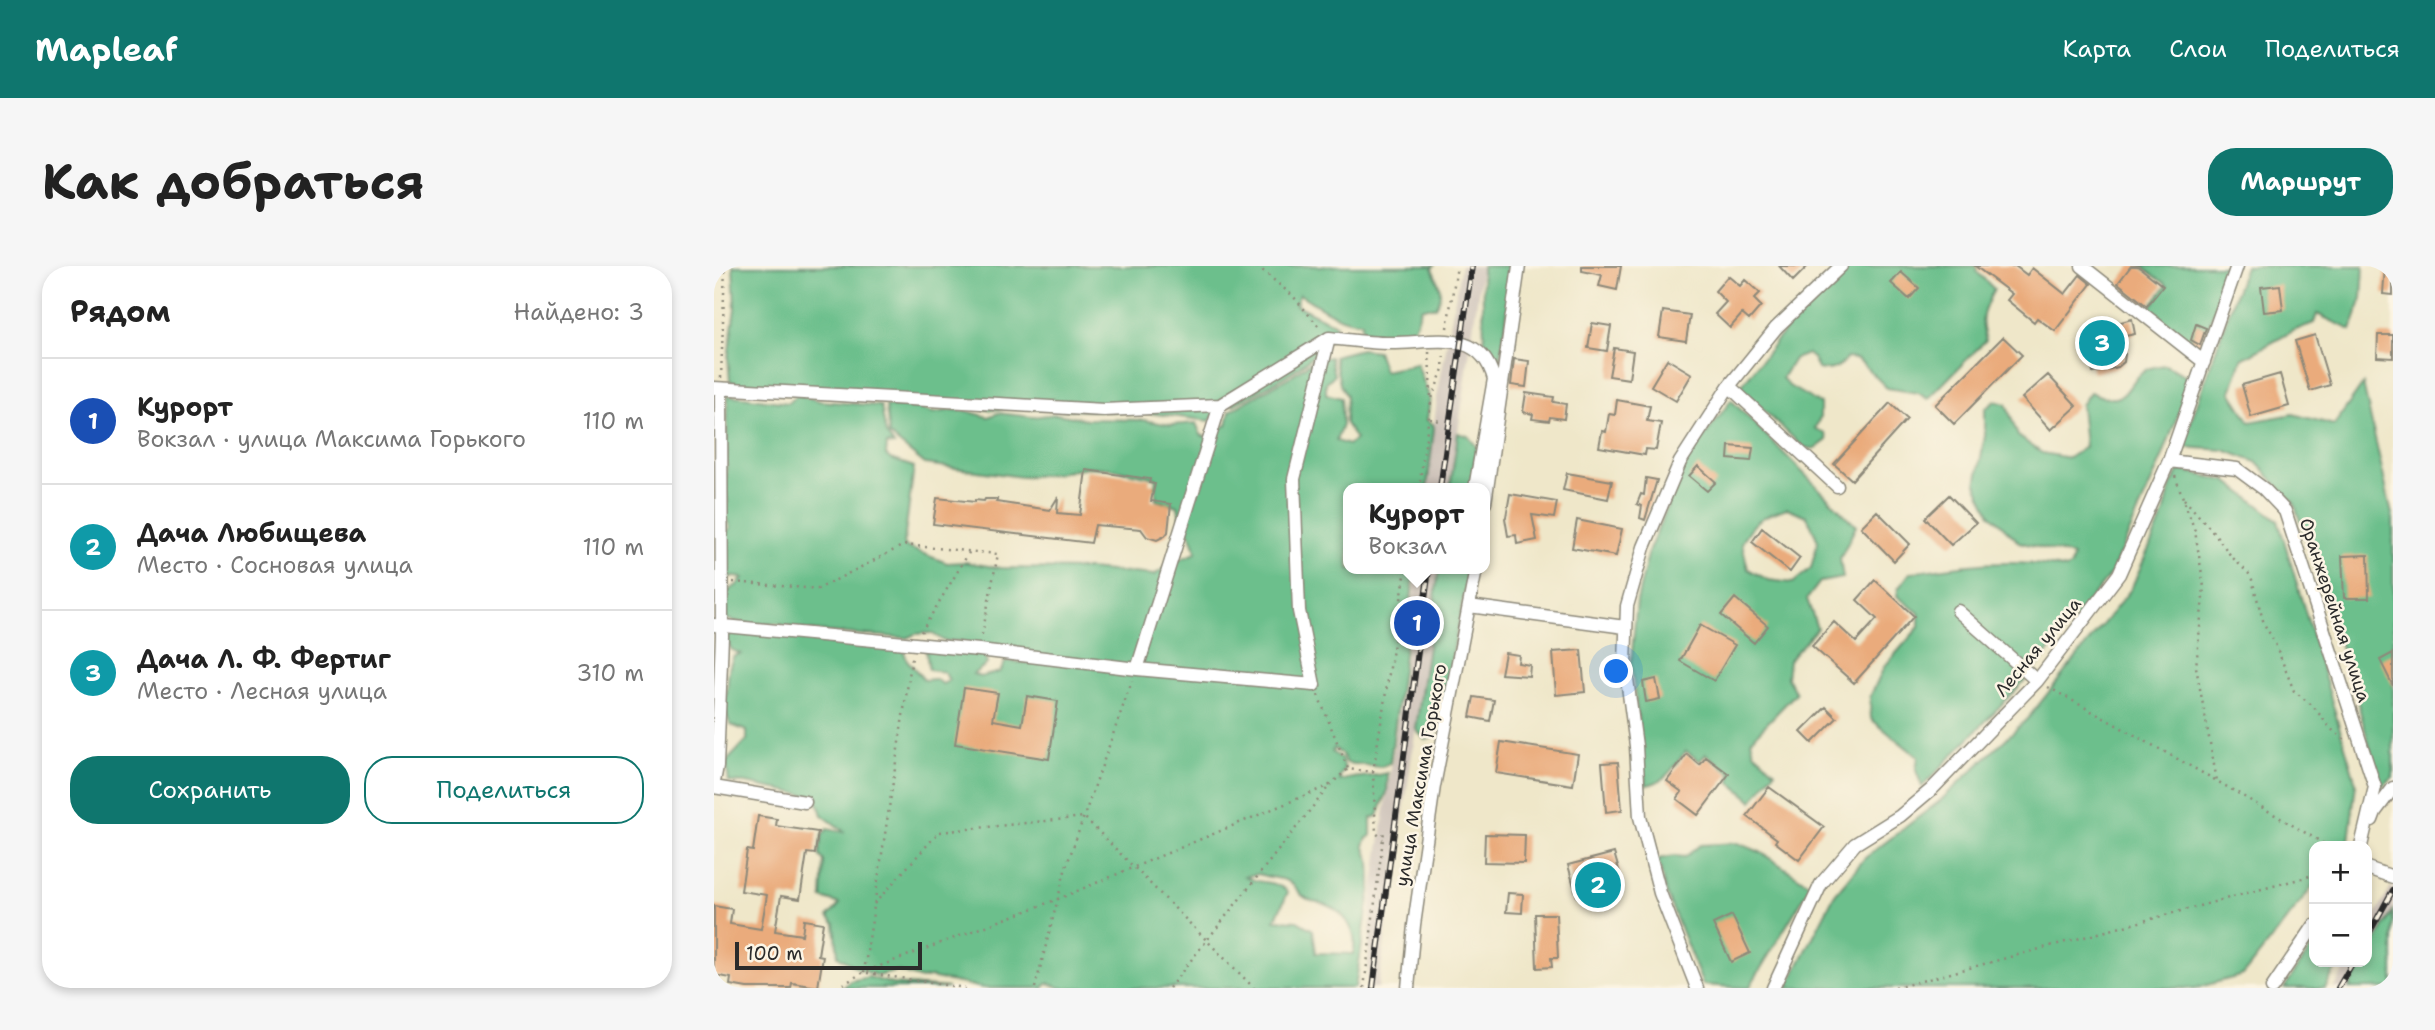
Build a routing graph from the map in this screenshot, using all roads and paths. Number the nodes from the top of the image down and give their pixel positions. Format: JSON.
{"nodes":[{"id":1,"x":725,"y":266,"type":"edge"},
{"id":2,"x":1257,"y":266,"type":"edge"},
{"id":3,"x":1457,"y":266,"type":"edge"},
{"id":4,"x":1519,"y":266,"type":"edge"},
{"id":5,"x":1841,"y":266,"type":"edge"},
{"id":6,"x":2082,"y":266,"type":"edge"},
{"id":7,"x":2238,"y":266,"type":"edge"},
{"id":8,"x":1329,"y":338,"type":"junction"},
{"id":9,"x":1429,"y":340,"type":"junction"},
{"id":10,"x":1445,"y":341,"type":"junction"},
{"id":11,"x":2204,"y":362,"type":"junction"},
{"id":12,"x":1729,"y":386,"type":"junction"},
{"id":13,"x":717,"y":388,"type":"edge"},
{"id":14,"x":1431,"y":401,"type":"junction"},
{"id":15,"x":1220,"y":405,"type":"junction"},
{"id":16,"x":1430,"y":419,"type":"junction"},
{"id":17,"x":1440,"y":421,"type":"dead end"},
{"id":18,"x":2169,"y":461,"type":"junction"},
{"id":19,"x":1420,"y":483,"type":"edge"},
{"id":20,"x":1476,"y":483,"type":"edge"},
{"id":21,"x":1488,"y":483,"type":"edge"},
{"id":22,"x":1838,"y":486,"type":"dead end"},
{"id":23,"x":2183,"y":498,"type":"junction"},
{"id":24,"x":970,"y":551,"type":"junction"},
{"id":25,"x":1405,"y":574,"type":"edge"},
{"id":26,"x":1474,"y":574,"type":"edge"},
{"id":27,"x":722,"y":582,"type":"junction"},
{"id":28,"x":1469,"y":606,"type":"junction"},
{"id":29,"x":1958,"y":611,"type":"dead end"},
{"id":30,"x":718,"y":625,"type":"edge"},
{"id":31,"x":1625,"y":627,"type":"junction"},
{"id":32,"x":914,"y":644,"type":"junction"},
{"id":33,"x":979,"y":650,"type":"junction"},
{"id":34,"x":1137,"y":669,"type":"junction"},
{"id":35,"x":2037,"y":681,"type":"junction"},
{"id":36,"x":1314,"y":685,"type":"junction"},
{"id":37,"x":2364,"y":755,"type":"junction"},
{"id":38,"x":1348,"y":769,"type":"junction"},
{"id":39,"x":1373,"y":772,"type":"junction"},
{"id":40,"x":2217,"y":781,"type":"junction"},
{"id":41,"x":714,"y":782,"type":"edge"},
{"id":42,"x":1330,"y":785,"type":"junction"},
{"id":43,"x":714,"y":787,"type":"edge"},
{"id":44,"x":2393,"y":788,"type":"edge"},
{"id":45,"x":805,"y":803,"type":"dead end"},
{"id":46,"x":1084,"y":817,"type":"junction"},
{"id":47,"x":1384,"y":831,"type":"dead end"},
{"id":48,"x":1383,"y":839,"type":"junction"},
{"id":49,"x":2319,"y":841,"type":"edge"},
{"id":50,"x":2363,"y":841,"type":"edge"},
{"id":51,"x":2364,"y":841,"type":"edge"},
{"id":52,"x":1133,"y":867,"type":"junction"},
{"id":53,"x":2372,"y":870,"type":"edge"},
{"id":54,"x":2309,"y":876,"type":"edge"},
{"id":55,"x":2393,"y":877,"type":"edge"},
{"id":56,"x":1058,"y":899,"type":"junction"},
{"id":57,"x":874,"y":904,"type":"junction"},
{"id":58,"x":2309,"y":933,"type":"edge"},
{"id":59,"x":1207,"y":940,"type":"junction"},
{"id":60,"x":863,"y":972,"type":"junction"},
{"id":61,"x":837,"y":988,"type":"edge"},
{"id":62,"x":965,"y":988,"type":"edge"},
{"id":63,"x":1035,"y":988,"type":"edge"},
{"id":64,"x":1169,"y":988,"type":"edge"},
{"id":65,"x":1254,"y":988,"type":"edge"},
{"id":66,"x":1364,"y":988,"type":"edge"},
{"id":67,"x":1408,"y":988,"type":"edge"},
{"id":68,"x":1697,"y":988,"type":"edge"},
{"id":69,"x":1773,"y":988,"type":"edge"},
{"id":70,"x":1895,"y":988,"type":"edge"},
{"id":71,"x":2272,"y":988,"type":"edge"}],
"edges":[{"from":1,"to":13,"type":"path"},
{"from":2,"to":8,"type":"path"},
{"from":3,"to":10,"type":"path"},
{"from":4,"to":21,"type":"street"},
{"from":5,"to":12,"type":"street"},
{"from":6,"to":11,"type":"street"},
{"from":7,"to":11,"type":"street","name":"Лесная улица"},
{"from":8,"to":9,"type":"street"},
{"from":8,"to":15,"type":"street"},
{"from":8,"to":36,"type":"street"},
{"from":9,"to":10,"type":"street"},
{"from":9,"to":14,"type":"path"},
{"from":10,"to":14,"type":"path"},
{"from":10,"to":20,"type":"street"},
{"from":11,"to":18,"type":"street","name":"Лесная улица"},
{"from":12,"to":22,"type":"street"},
{"from":12,"to":31,"type":"street"},
{"from":13,"to":15,"type":"street"},
{"from":13,"to":27,"type":"street"},
{"from":14,"to":16,"type":"path"},
{"from":15,"to":34,"type":"street"},
{"from":16,"to":17,"type":"path"},
{"from":16,"to":19,"type":"path"},
{"from":18,"to":23,"type":"path"},
{"from":18,"to":35,"type":"street","name":"Лесная улица"},
{"from":18,"to":37,"type":"street","name":"Оранжерейная улица"},
{"from":23,"to":37,"type":"path"},
{"from":23,"to":40,"type":"path"},
{"from":24,"to":27,"type":"path"},
{"from":24,"to":32,"type":"path"},
{"from":24,"to":33,"type":"path"},
{"from":25,"to":39,"type":"path"},
{"from":26,"to":28,"type":"street","name":"улица Максима Горького"},
{"from":27,"to":30,"type":"street"},
{"from":28,"to":31,"type":"street"},
{"from":28,"to":67,"type":"street","name":"улица Максима Горького"},
{"from":29,"to":35,"type":"street"},
{"from":30,"to":32,"type":"street"},
{"from":30,"to":41,"type":"street"},
{"from":31,"to":68,"type":"street"},
{"from":32,"to":33,"type":"street"},
{"from":32,"to":57,"type":"path"},
{"from":33,"to":34,"type":"street"},
{"from":34,"to":36,"type":"street"},
{"from":34,"to":46,"type":"path"},
{"from":35,"to":40,"type":"path"},
{"from":35,"to":69,"type":"street","name":"Лесная улица"},
{"from":36,"to":38,"type":"path"},
{"from":37,"to":50,"type":"street","name":"Оранжерейная улица"},
{"from":38,"to":39,"type":"path"},
{"from":38,"to":42,"type":"path"},
{"from":39,"to":48,"type":"path"},
{"from":40,"to":49,"type":"path"},
{"from":42,"to":52,"type":"path"},
{"from":42,"to":59,"type":"path"},
{"from":43,"to":45,"type":"street"},
{"from":44,"to":51,"type":"street"},
{"from":46,"to":52,"type":"path"},
{"from":46,"to":56,"type":"path"},
{"from":46,"to":57,"type":"path"},
{"from":47,"to":48,"type":"path"},
{"from":48,"to":66,"type":"path"},
{"from":52,"to":56,"type":"path"},
{"from":52,"to":59,"type":"path"},
{"from":53,"to":55,"type":"street"},
{"from":54,"to":70,"type":"path"},
{"from":56,"to":60,"type":"path"},
{"from":56,"to":63,"type":"path"},
{"from":57,"to":60,"type":"path"},
{"from":58,"to":71,"type":"street"},
{"from":59,"to":64,"type":"path"},
{"from":59,"to":65,"type":"path"},
{"from":60,"to":61,"type":"path"},
{"from":60,"to":62,"type":"path"}]}
